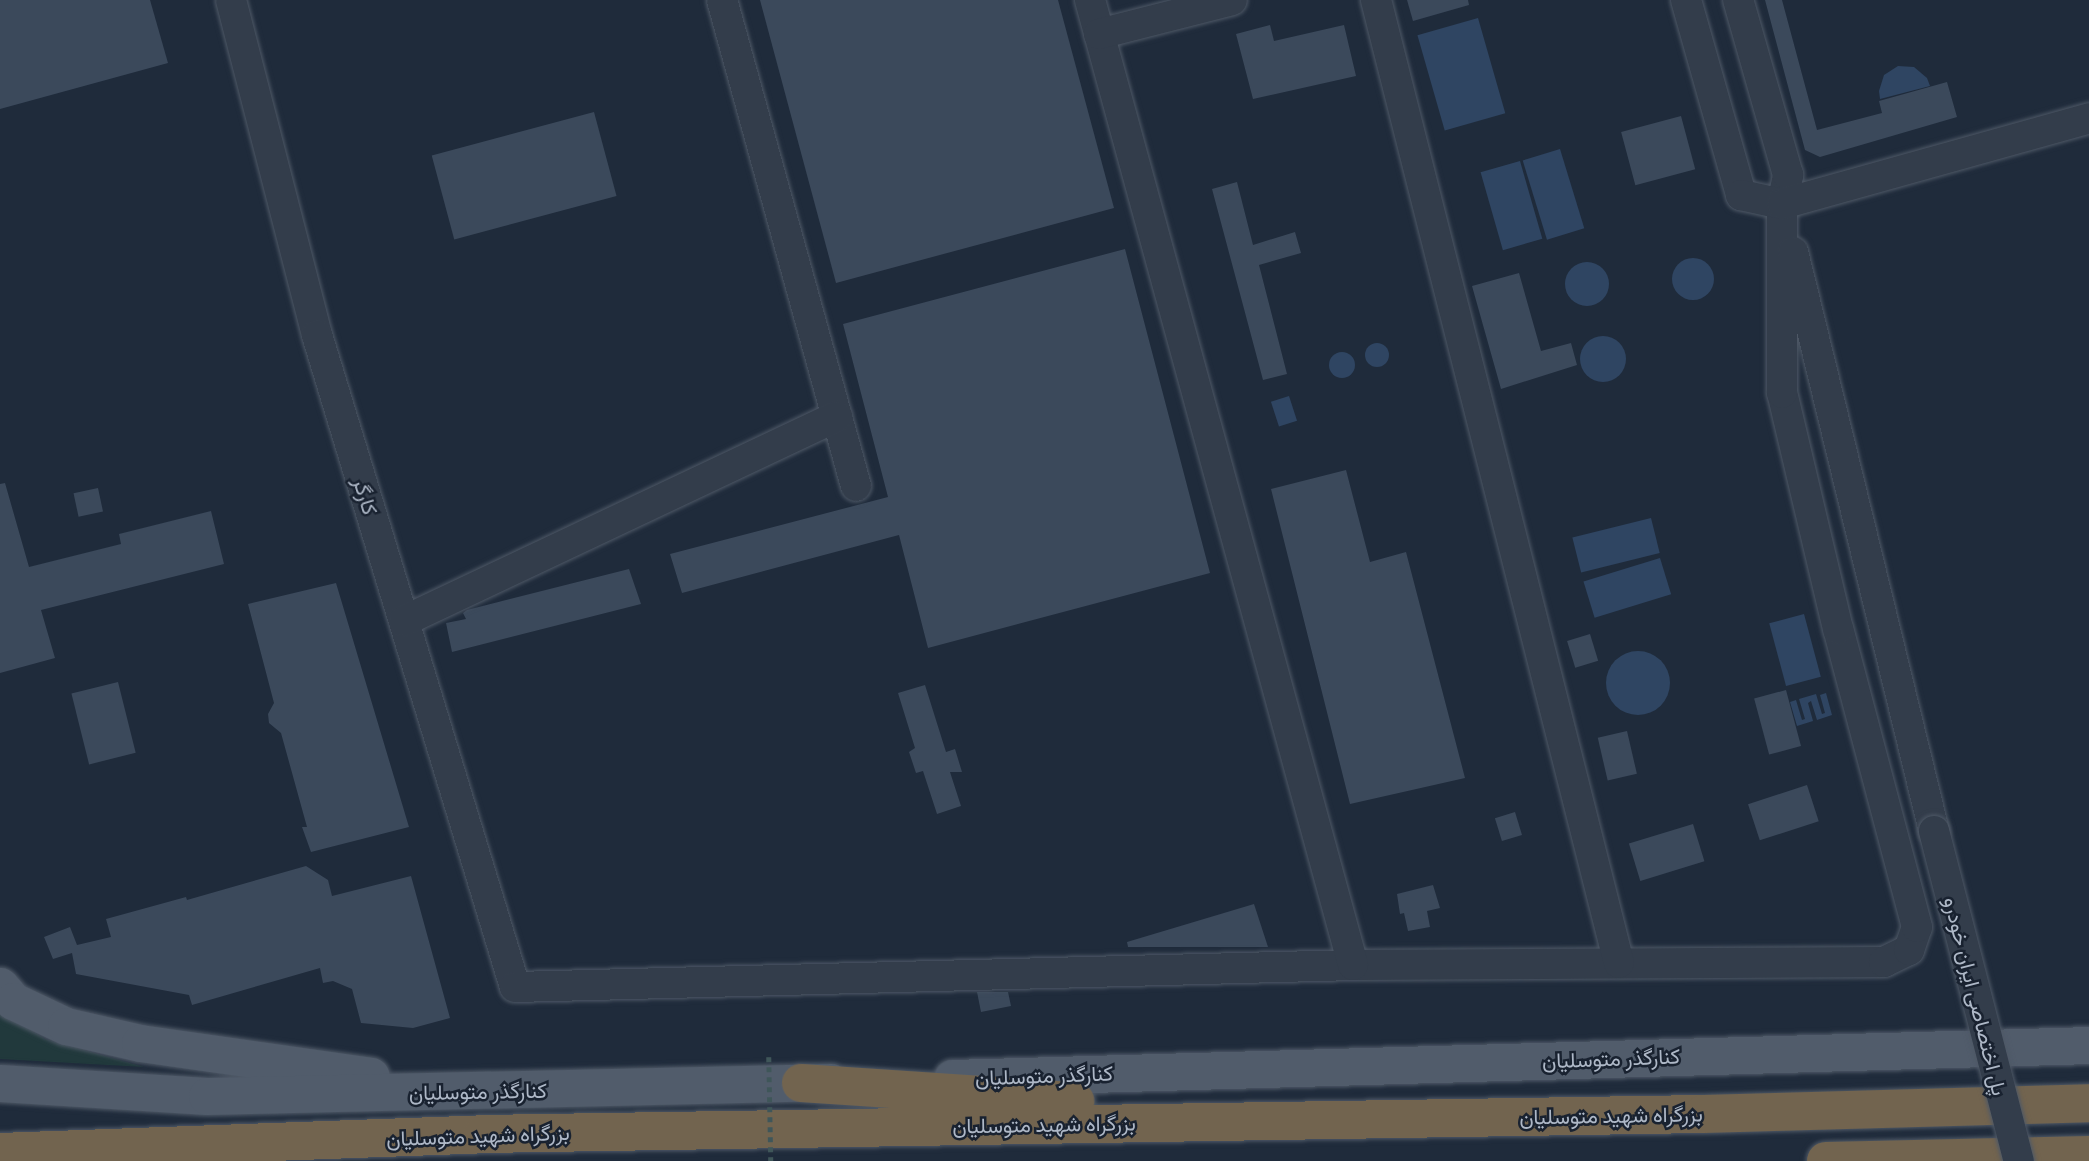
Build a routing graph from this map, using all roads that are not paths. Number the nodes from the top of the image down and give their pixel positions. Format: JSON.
{"nodes":[{"id":1,"x":231,"y":0,"type":"edge"},
{"id":2,"x":722,"y":0,"type":"edge"},
{"id":3,"x":1090,"y":0,"type":"edge"},
{"id":4,"x":1232,"y":0,"type":"edge"},
{"id":5,"x":1377,"y":0,"type":"edge"},
{"id":6,"x":1686,"y":0,"type":"edge"},
{"id":7,"x":1738,"y":0,"type":"edge"},
{"id":8,"x":1099,"y":34,"type":"junction"},
{"id":9,"x":2089,"y":118,"type":"edge"},
{"id":10,"x":1782,"y":204,"type":"junction"},
{"id":11,"x":837,"y":416,"type":"junction"},
{"id":12,"x":856,"y":486,"type":"dead end"},
{"id":13,"x":404,"y":621,"type":"junction"},
{"id":14,"x":1619,"y":964,"type":"junction"},
{"id":15,"x":1353,"y":965,"type":"junction"},
{"id":16,"x":0,"y":986,"type":"edge"},
{"id":17,"x":2089,"y":1045,"type":"edge"},
{"id":18,"x":0,"y":1083,"type":"edge"},
{"id":19,"x":801,"y":1083,"type":"junction"},
{"id":20,"x":475,"y":1091,"type":"junction"},
{"id":21,"x":2089,"y":1103,"type":"edge"},
{"id":22,"x":1346,"y":1119,"type":"junction"},
{"id":23,"x":0,"y":1152,"type":"edge"},
{"id":24,"x":2089,"y":1155,"type":"edge"},
{"id":25,"x":1826,"y":1161,"type":"edge"},
{"id":26,"x":2019,"y":1161,"type":"edge"}],
"edges":[{"from":1,"to":13,"type":"street","name":"کارگر"},
{"from":2,"to":11,"type":"street"},
{"from":3,"to":8,"type":"street"},
{"from":4,"to":8,"type":"street"},
{"from":5,"to":14,"type":"street"},
{"from":6,"to":10,"type":"street"},
{"from":7,"to":10,"type":"street"},
{"from":8,"to":15,"type":"street"},
{"from":9,"to":10,"type":"street"},
{"from":10,"to":14,"type":"street"},
{"from":10,"to":26,"type":"street","name":"پل اختصاصی ایران خودرو","bridge":true},
{"from":11,"to":12,"type":"street"},
{"from":11,"to":13,"type":"street"},
{"from":13,"to":15,"type":"street","name":"کارگر"},
{"from":14,"to":15,"type":"street"},
{"from":16,"to":20,"type":"main road"},
{"from":17,"to":19,"type":"main road","name":"کنارگذر متوسلیان"},
{"from":18,"to":20,"type":"main road","name":"کنارگذر متوسلیان"},
{"from":19,"to":20,"type":"main road","name":"کنارگذر متوسلیان"},
{"from":19,"to":22,"type":"highway"},
{"from":21,"to":22,"type":"highway","name":"بزرگراه شهید متوسلیان"},
{"from":22,"to":23,"type":"highway","name":"بزرگراه شهید متوسلیان"},
{"from":24,"to":25,"type":"highway"}]}
